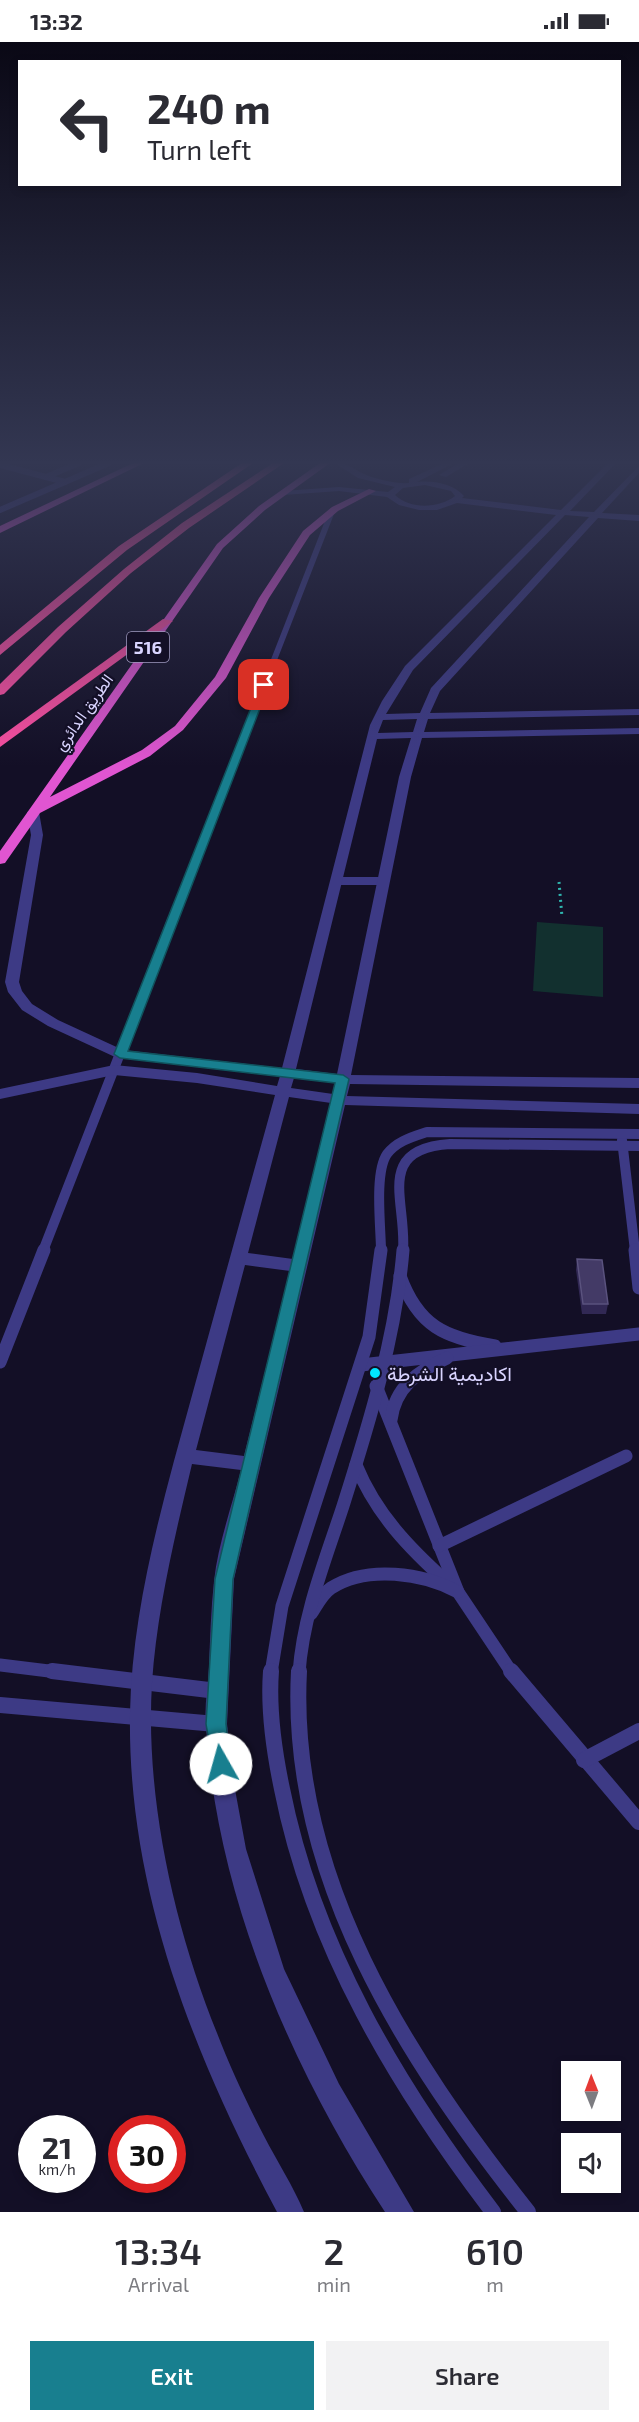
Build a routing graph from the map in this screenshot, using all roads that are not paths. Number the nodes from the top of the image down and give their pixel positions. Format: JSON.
{"nodes":[{"id":1,"x":104,"y":564,"type":"edge"},
{"id":2,"x":136,"y":564,"type":"edge"},
{"id":3,"x":207,"y":564,"type":"edge"},
{"id":4,"x":284,"y":564,"type":"edge"},
{"id":5,"x":311,"y":564,"type":"edge"},
{"id":6,"x":512,"y":564,"type":"edge"},
{"id":7,"x":550,"y":564,"type":"edge"},
{"id":8,"x":167,"y":621,"type":"junction"},
{"id":9,"x":0,"y":651,"type":"edge"},
{"id":10,"x":0,"y":691,"type":"edge"},
{"id":11,"x":639,"y":712,"type":"edge"},
{"id":12,"x":379,"y":717,"type":"junction"},
{"id":13,"x":423,"y":717,"type":"junction"},
{"id":14,"x":639,"y":730,"type":"edge"},
{"id":15,"x":371,"y":736,"type":"junction"},
{"id":16,"x":417,"y":736,"type":"junction"},
{"id":17,"x":0,"y":743,"type":"edge"},
{"id":18,"x":33,"y":811,"type":"junction"},
{"id":19,"x":0,"y":860,"type":"edge"},
{"id":20,"x":336,"y":881,"type":"junction"},
{"id":21,"x":384,"y":881,"type":"junction"},
{"id":22,"x":120,"y":1054,"type":"junction"},
{"id":23,"x":114,"y":1070,"type":"junction"},
{"id":24,"x":288,"y":1072,"type":"junction"},
{"id":25,"x":343,"y":1079,"type":"junction"},
{"id":26,"x":639,"y":1083,"type":"edge"},
{"id":27,"x":282,"y":1090,"type":"junction"},
{"id":28,"x":0,"y":1094,"type":"edge"},
{"id":29,"x":339,"y":1100,"type":"junction"},
{"id":30,"x":639,"y":1109,"type":"edge"},
{"id":31,"x":639,"y":1134,"type":"edge"},
{"id":32,"x":622,"y":1140,"type":"junction"},
{"id":33,"x":639,"y":1146,"type":"edge"},
{"id":34,"x":237,"y":1258,"type":"junction"},
{"id":35,"x":298,"y":1266,"type":"junction"},
{"id":36,"x":399,"y":1272,"type":"junction"},
{"id":37,"x":639,"y":1288,"type":"edge"},
{"id":38,"x":639,"y":1334,"type":"edge"},
{"id":39,"x":510,"y":1348,"type":"junction"},
{"id":40,"x":457,"y":1354,"type":"junction"},
{"id":41,"x":0,"y":1362,"type":"edge"},
{"id":42,"x":382,"y":1363,"type":"junction"},
{"id":43,"x":361,"y":1365,"type":"junction"},
{"id":44,"x":376,"y":1386,"type":"junction"},
{"id":45,"x":391,"y":1427,"type":"junction"},
{"id":46,"x":185,"y":1456,"type":"junction"},
{"id":47,"x":626,"y":1456,"type":"dead end"},
{"id":48,"x":251,"y":1464,"type":"junction"},
{"id":49,"x":356,"y":1464,"type":"junction"},
{"id":50,"x":439,"y":1546,"type":"junction"},
{"id":51,"x":458,"y":1592,"type":"junction"},
{"id":52,"x":307,"y":1620,"type":"junction"},
{"id":53,"x":0,"y":1665,"type":"edge"},
{"id":54,"x":142,"y":1682,"type":"junction"},
{"id":55,"x":218,"y":1691,"type":"junction"},
{"id":56,"x":0,"y":1705,"type":"edge"},
{"id":57,"x":141,"y":1717,"type":"junction"},
{"id":58,"x":216,"y":1724,"type":"junction"},
{"id":59,"x":639,"y":1731,"type":"edge"},
{"id":60,"x":584,"y":1760,"type":"junction"},
{"id":61,"x":639,"y":1822,"type":"edge"},
{"id":62,"x":291,"y":2212,"type":"edge"},
{"id":63,"x":401,"y":2212,"type":"edge"},
{"id":64,"x":493,"y":2212,"type":"edge"},
{"id":65,"x":528,"y":2212,"type":"edge"}],
"edges":[{"from":1,"to":9,"type":"highway"},
{"from":2,"to":10,"type":"highway"},
{"from":3,"to":8,"type":"highway","name":"الطريق الدائري","number":"516"},
{"from":4,"to":18,"type":"highway"},
{"from":5,"to":22,"type":"lane"},
{"from":6,"to":12,"type":"street"},
{"from":7,"to":13,"type":"street"},
{"from":8,"to":17,"type":"highway","number":"516"},
{"from":8,"to":18,"type":"highway","name":"الطريق الدائري","number":"516"},
{"from":11,"to":13,"type":"street"},
{"from":12,"to":13,"type":"street"},
{"from":12,"to":15,"type":"street"},
{"from":13,"to":16,"type":"street"},
{"from":14,"to":16,"type":"street"},
{"from":15,"to":16,"type":"street"},
{"from":15,"to":20,"type":"street"},
{"from":16,"to":21,"type":"street"},
{"from":18,"to":19,"type":"highway","name":"الطريق الدائري","number":"516"},
{"from":18,"to":22,"type":"street"},
{"from":20,"to":21,"type":"lane"},
{"from":20,"to":24,"type":"street"},
{"from":21,"to":25,"type":"street"},
{"from":22,"to":23,"type":"lane"},
{"from":22,"to":24,"type":"street"},
{"from":23,"to":27,"type":"street"},
{"from":23,"to":28,"type":"street"},
{"from":23,"to":41,"type":"lane"},
{"from":24,"to":25,"type":"street"},
{"from":24,"to":27,"type":"street"},
{"from":25,"to":26,"type":"street"},
{"from":25,"to":29,"type":"street"},
{"from":27,"to":29,"type":"street"},
{"from":27,"to":34,"type":"street"},
{"from":29,"to":30,"type":"street"},
{"from":29,"to":35,"type":"street"},
{"from":31,"to":32,"type":"lane"},
{"from":32,"to":33,"type":"lane"},
{"from":32,"to":36,"type":"lane"},
{"from":32,"to":37,"type":"lane"},
{"from":32,"to":43,"type":"lane"},
{"from":34,"to":35,"type":"street"},
{"from":34,"to":46,"type":"street"},
{"from":35,"to":48,"type":"street"},
{"from":36,"to":39,"type":"lane"},
{"from":36,"to":42,"type":"lane"},
{"from":38,"to":39,"type":"lane"},
{"from":39,"to":40,"type":"lane"},
{"from":40,"to":42,"type":"lane"},
{"from":40,"to":45,"type":"lane"},
{"from":42,"to":43,"type":"lane"},
{"from":42,"to":44,"type":"lane"},
{"from":43,"to":64,"type":"lane"},
{"from":44,"to":45,"type":"lane"},
{"from":44,"to":49,"type":"lane"},
{"from":45,"to":50,"type":"lane"},
{"from":46,"to":48,"type":"street"},
{"from":46,"to":54,"type":"street"},
{"from":47,"to":50,"type":"lane"},
{"from":48,"to":55,"type":"street"},
{"from":49,"to":51,"type":"lane"},
{"from":49,"to":52,"type":"lane"},
{"from":50,"to":51,"type":"lane"},
{"from":51,"to":52,"type":"lane"},
{"from":51,"to":60,"type":"lane"},
{"from":52,"to":65,"type":"lane"},
{"from":53,"to":54,"type":"lane"},
{"from":54,"to":55,"type":"lane"},
{"from":54,"to":57,"type":"street"},
{"from":55,"to":58,"type":"street"},
{"from":56,"to":57,"type":"lane"},
{"from":57,"to":58,"type":"lane"},
{"from":57,"to":62,"type":"street"},
{"from":58,"to":63,"type":"street"},
{"from":59,"to":60,"type":"lane"},
{"from":60,"to":61,"type":"lane"}]}
